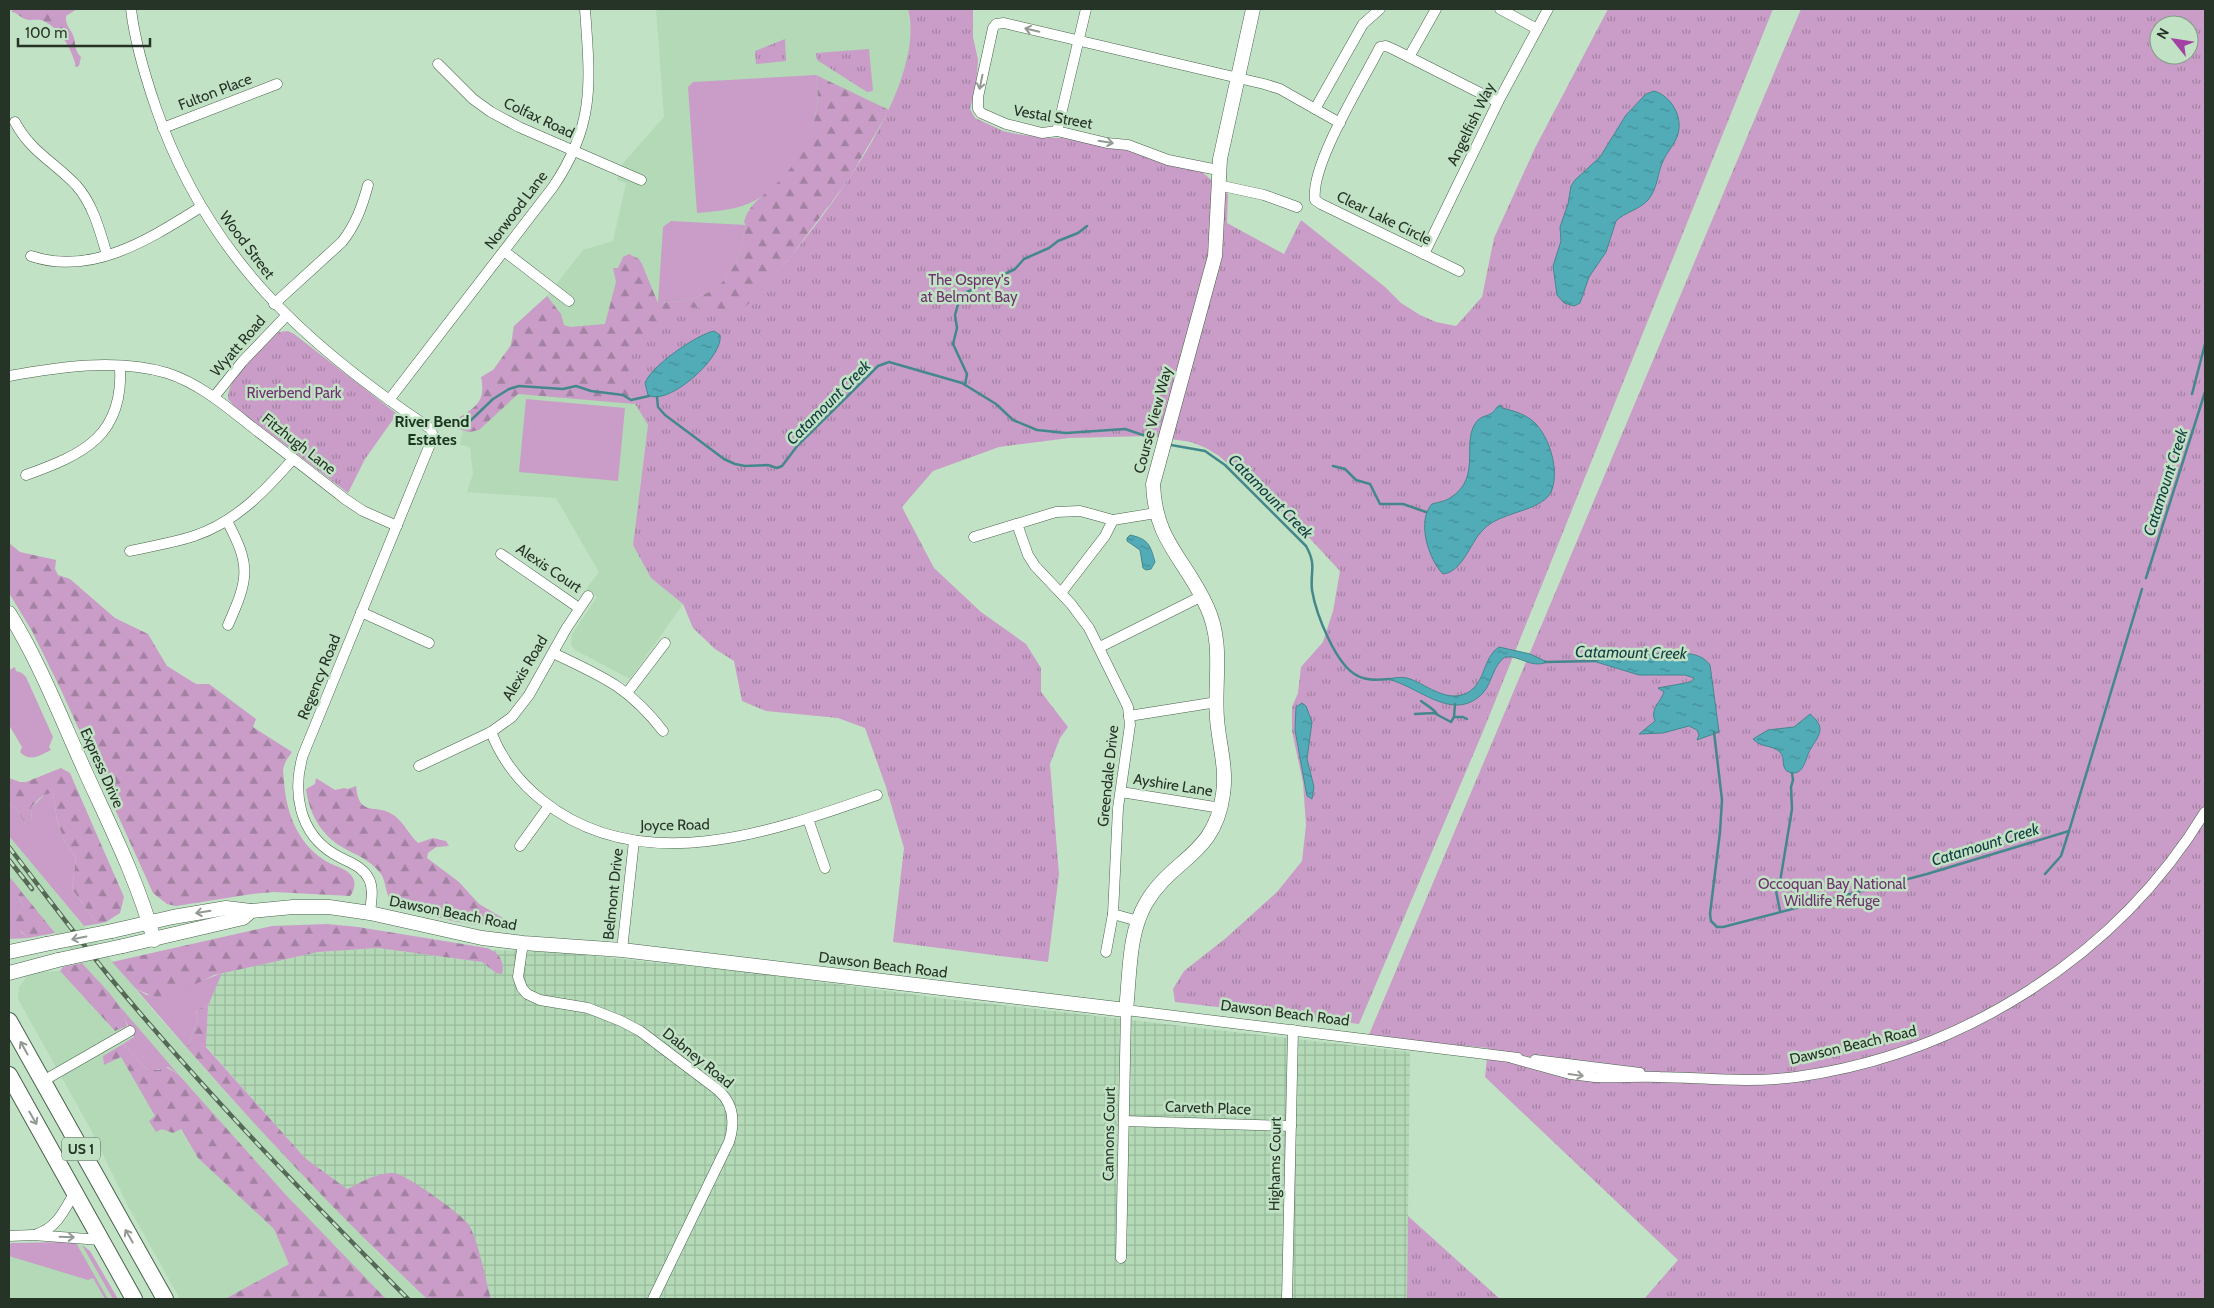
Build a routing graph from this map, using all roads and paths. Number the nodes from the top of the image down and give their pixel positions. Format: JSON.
{"nodes":[{"id":1,"x":131,"y":9,"type":"edge"},
{"id":2,"x":585,"y":9,"type":"edge"},
{"id":3,"x":1086,"y":9,"type":"edge"},
{"id":4,"x":1253,"y":9,"type":"edge"},
{"id":5,"x":1380,"y":9,"type":"edge"},
{"id":6,"x":1436,"y":9,"type":"edge"},
{"id":7,"x":1500,"y":9,"type":"edge"},
{"id":8,"x":1548,"y":9,"type":"edge"},
{"id":9,"x":1537,"y":29,"type":"junction"},
{"id":10,"x":1078,"y":40,"type":"junction"},
{"id":11,"x":1409,"y":57,"type":"junction"},
{"id":12,"x":438,"y":64,"type":"dead end"},
{"id":13,"x":1237,"y":78,"type":"junction"},
{"id":14,"x":277,"y":84,"type":"dead end"},
{"id":15,"x":1498,"y":102,"type":"junction"},
{"id":16,"x":1315,"y":109,"type":"junction"},
{"id":17,"x":15,"y":122,"type":"dead end"},
{"id":18,"x":1340,"y":123,"type":"junction"},
{"id":19,"x":163,"y":128,"type":"junction"},
{"id":20,"x":1058,"y":131,"type":"junction"},
{"id":21,"x":575,"y":151,"type":"junction"},
{"id":22,"x":1218,"y":170,"type":"junction"},
{"id":23,"x":641,"y":180,"type":"dead end"},
{"id":24,"x":368,"y":185,"type":"dead end"},
{"id":25,"x":1218,"y":185,"type":"junction"},
{"id":26,"x":201,"y":207,"type":"junction"},
{"id":27,"x":1297,"y":208,"type":"dead end"},
{"id":28,"x":504,"y":251,"type":"junction"},
{"id":29,"x":1424,"y":254,"type":"junction"},
{"id":30,"x":107,"y":255,"type":"junction"},
{"id":31,"x":31,"y":256,"type":"dead end"},
{"id":32,"x":1459,"y":271,"type":"dead end"},
{"id":33,"x":569,"y":301,"type":"dead end"},
{"id":34,"x":274,"y":304,"type":"junction"},
{"id":35,"x":286,"y":316,"type":"junction"},
{"id":36,"x":120,"y":366,"type":"junction"},
{"id":37,"x":9,"y":376,"type":"edge"},
{"id":38,"x":214,"y":397,"type":"junction"},
{"id":39,"x":388,"y":400,"type":"junction"},
{"id":40,"x":433,"y":433,"type":"joint"},
{"id":41,"x":293,"y":459,"type":"junction"},
{"id":42,"x":26,"y":474,"type":"dead end"},
{"id":43,"x":1156,"y":513,"type":"junction"},
{"id":44,"x":227,"y":520,"type":"junction"},
{"id":45,"x":1113,"y":520,"type":"junction"},
{"id":46,"x":1016,"y":524,"type":"junction"},
{"id":47,"x":396,"y":526,"type":"junction"},
{"id":48,"x":974,"y":536,"type":"dead end"},
{"id":49,"x":130,"y":551,"type":"dead end"},
{"id":50,"x":501,"y":554,"type":"dead end"},
{"id":51,"x":1060,"y":593,"type":"junction"},
{"id":52,"x":588,"y":596,"type":"dead end"},
{"id":53,"x":1202,"y":596,"type":"junction"},
{"id":54,"x":580,"y":608,"type":"junction"},
{"id":55,"x":361,"y":612,"type":"junction"},
{"id":56,"x":9,"y":613,"type":"edge"},
{"id":57,"x":228,"y":625,"type":"dead end"},
{"id":58,"x":429,"y":643,"type":"dead end"},
{"id":59,"x":665,"y":643,"type":"dead end"},
{"id":60,"x":1100,"y":647,"type":"junction"},
{"id":61,"x":553,"y":653,"type":"junction"},
{"id":62,"x":627,"y":693,"type":"junction"},
{"id":63,"x":1217,"y":702,"type":"junction"},
{"id":64,"x":1130,"y":716,"type":"junction"},
{"id":65,"x":664,"y":731,"type":"dead end"},
{"id":66,"x":492,"y":732,"type":"junction"},
{"id":67,"x":419,"y":766,"type":"dead end"},
{"id":68,"x":1121,"y":792,"type":"junction"},
{"id":69,"x":877,"y":795,"type":"dead end"},
{"id":70,"x":549,"y":806,"type":"junction"},
{"id":71,"x":1221,"y":808,"type":"junction"},
{"id":72,"x":2205,"y":812,"type":"edge"},
{"id":73,"x":808,"y":819,"type":"junction"},
{"id":74,"x":634,"y":841,"type":"junction"},
{"id":75,"x":520,"y":846,"type":"dead end"},
{"id":76,"x":825,"y":868,"type":"dead end"},
{"id":77,"x":251,"y":911,"type":"junction"},
{"id":78,"x":370,"y":913,"type":"junction"},
{"id":79,"x":1113,"y":914,"type":"junction"},
{"id":80,"x":1138,"y":921,"type":"junction"},
{"id":81,"x":149,"y":922,"type":"junction"},
{"id":82,"x":154,"y":940,"type":"junction"},
{"id":83,"x":523,"y":943,"type":"junction"},
{"id":84,"x":622,"y":950,"type":"junction"},
{"id":85,"x":9,"y":952,"type":"edge"},
{"id":86,"x":1106,"y":952,"type":"dead end"},
{"id":87,"x":9,"y":973,"type":"edge"},
{"id":88,"x":1126,"y":1010,"type":"junction"},
{"id":89,"x":9,"y":1020,"type":"edge"},
{"id":90,"x":1293,"y":1030,"type":"junction"},
{"id":91,"x":130,"y":1032,"type":"dead end"},
{"id":92,"x":9,"y":1075,"type":"edge"},
{"id":93,"x":43,"y":1081,"type":"junction"},
{"id":94,"x":1124,"y":1121,"type":"junction"},
{"id":95,"x":1291,"y":1126,"type":"junction"},
{"id":96,"x":74,"y":1192,"type":"junction"},
{"id":97,"x":34,"y":1235,"type":"junction"},
{"id":98,"x":9,"y":1236,"type":"edge"},
{"id":99,"x":101,"y":1240,"type":"junction"},
{"id":100,"x":1121,"y":1258,"type":"dead end"},
{"id":101,"x":134,"y":1299,"type":"edge"},
{"id":102,"x":164,"y":1299,"type":"edge"},
{"id":103,"x":653,"y":1299,"type":"edge"},
{"id":104,"x":1287,"y":1299,"type":"edge"}],
"edges":[{"from":1,"to":19,"type":"street","name":"Wood Street"},
{"from":2,"to":21,"type":"street","name":"Norwood Lane"},
{"from":3,"to":10,"type":"street"},
{"from":4,"to":13,"type":"street","name":"Course View Way"},
{"from":5,"to":16,"type":"street"},
{"from":6,"to":11,"type":"street"},
{"from":7,"to":9,"type":"street"},
{"from":8,"to":9,"type":"street","name":"Angelfish Way"},
{"from":9,"to":15,"type":"street","name":"Angelfish Way"},
{"from":10,"to":13,"type":"street","name":"Vestal Street"},
{"from":10,"to":20,"type":"street"},
{"from":10,"to":20,"type":"street","name":"Vestal Street","one_way":true},
{"from":11,"to":15,"type":"street","name":"Clear Lake Circle"},
{"from":11,"to":18,"type":"street","name":"Clear Lake Circle"},
{"from":12,"to":21,"type":"street","name":"Colfax Road"},
{"from":13,"to":16,"type":"street"},
{"from":13,"to":22,"type":"street","name":"Course View Way"},
{"from":14,"to":19,"type":"street","name":"Fulton Place"},
{"from":15,"to":29,"type":"street","name":"Angelfish Way"},
{"from":16,"to":18,"type":"street"},
{"from":17,"to":30,"type":"street"},
{"from":18,"to":29,"type":"street","name":"Clear Lake Circle"},
{"from":19,"to":26,"type":"street","name":"Wood Street"},
{"from":20,"to":22,"type":"street","name":"Vestal Street","one_way":true},
{"from":21,"to":23,"type":"street","name":"Colfax Road"},
{"from":21,"to":28,"type":"street","name":"Norwood Lane"},
{"from":22,"to":25,"type":"street","name":"Course View Way"},
{"from":24,"to":34,"type":"street"},
{"from":25,"to":27,"type":"street"},
{"from":25,"to":43,"type":"street","name":"Course View Way"},
{"from":26,"to":30,"type":"street"},
{"from":26,"to":34,"type":"street","name":"Wood Street"},
{"from":28,"to":33,"type":"street"},
{"from":28,"to":39,"type":"street","name":"Norwood Lane"},
{"from":29,"to":32,"type":"street","name":"Clear Lake Circle"},
{"from":30,"to":31,"type":"street"},
{"from":34,"to":35,"type":"street","name":"Wood Street"},
{"from":35,"to":38,"type":"street","name":"Wyatt Road"},
{"from":35,"to":39,"type":"street","name":"Wood Street"},
{"from":36,"to":37,"type":"street","name":"Fitzhugh Lane"},
{"from":36,"to":38,"type":"street","name":"Fitzhugh Lane"},
{"from":36,"to":42,"type":"street"},
{"from":38,"to":41,"type":"street","name":"Fitzhugh Lane"},
{"from":39,"to":40,"type":"street","name":"Wood Street"},
{"from":40,"to":47,"type":"street","name":"Regency Road"},
{"from":41,"to":44,"type":"street"},
{"from":41,"to":47,"type":"street","name":"Fitzhugh Lane"},
{"from":43,"to":45,"type":"street"},
{"from":43,"to":53,"type":"street","name":"Course View Way"},
{"from":44,"to":49,"type":"street"},
{"from":44,"to":57,"type":"street"},
{"from":45,"to":46,"type":"street"},
{"from":45,"to":51,"type":"street"},
{"from":46,"to":48,"type":"street"},
{"from":46,"to":51,"type":"street","name":"Greendale Drive"},
{"from":47,"to":55,"type":"street","name":"Regency Road"},
{"from":50,"to":54,"type":"street","name":"Alexis Court"},
{"from":51,"to":60,"type":"street","name":"Greendale Drive"},
{"from":52,"to":54,"type":"street","name":"Alexis Road"},
{"from":53,"to":60,"type":"street"},
{"from":53,"to":63,"type":"street","name":"Course View Way"},
{"from":54,"to":61,"type":"street","name":"Alexis Road"},
{"from":55,"to":58,"type":"street"},
{"from":55,"to":78,"type":"street","name":"Regency Road"},
{"from":56,"to":81,"type":"street","name":"Express Drive"},
{"from":59,"to":62,"type":"street"},
{"from":60,"to":64,"type":"street","name":"Greendale Drive"},
{"from":61,"to":62,"type":"street"},
{"from":61,"to":66,"type":"street","name":"Alexis Road"},
{"from":62,"to":65,"type":"street"},
{"from":63,"to":64,"type":"street"},
{"from":63,"to":71,"type":"street","name":"Course View Way"},
{"from":64,"to":68,"type":"street","name":"Greendale Drive"},
{"from":66,"to":67,"type":"street","name":"Alexis Road"},
{"from":66,"to":70,"type":"street","name":"Joyce Road"},
{"from":68,"to":71,"type":"street","name":"Ayshire Lane"},
{"from":68,"to":79,"type":"street","name":"Greendale Drive"},
{"from":69,"to":73,"type":"street","name":"Joyce Road"},
{"from":70,"to":74,"type":"street","name":"Joyce Road"},
{"from":70,"to":75,"type":"street"},
{"from":71,"to":80,"type":"street","name":"Course View Way"},
{"from":72,"to":90,"type":"street","name":"Dawson Beach Road"},
{"from":73,"to":74,"type":"street","name":"Joyce Road"},
{"from":73,"to":76,"type":"street"},
{"from":74,"to":84,"type":"street","name":"Belmont Drive"},
{"from":77,"to":78,"type":"street","name":"Dawson Beach Road"},
{"from":77,"to":81,"type":"street","name":"Dawson Beach Road","one_way":true},
{"from":77,"to":82,"type":"street","name":"Dawson Beach Road"},
{"from":78,"to":83,"type":"street","name":"Dawson Beach Road"},
{"from":79,"to":80,"type":"street"},
{"from":79,"to":86,"type":"street","name":"Greendale Drive"},
{"from":80,"to":88,"type":"street","name":"Course View Way"},
{"from":81,"to":82,"type":"street","name":"Express Drive"},
{"from":81,"to":85,"type":"street","name":"Dawson Beach Road","one_way":true,"bridge":true},
{"from":82,"to":87,"type":"street","name":"Dawson Beach Road","bridge":true},
{"from":83,"to":84,"type":"street","name":"Dawson Beach Road"},
{"from":83,"to":103,"type":"street","name":"Dabney Road"},
{"from":84,"to":88,"type":"street","name":"Dawson Beach Road"},
{"from":88,"to":90,"type":"street","name":"Dawson Beach Road"},
{"from":88,"to":94,"type":"street","name":"Cannons Court"},
{"from":93,"to":89,"type":"main road","number":"US 1","one_way":true},
{"from":90,"to":95,"type":"street","name":"Highams Court"},
{"from":91,"to":93,"type":"street"},
{"from":92,"to":96,"type":"main road","number":"US 1","one_way":true},
{"from":102,"to":93,"type":"main road","number":"US 1","one_way":true},
{"from":94,"to":95,"type":"street","name":"Carveth Place"},
{"from":94,"to":100,"type":"street","name":"Cannons Court"},
{"from":95,"to":104,"type":"street","name":"Highams Court"},
{"from":96,"to":97,"type":"street"},
{"from":96,"to":99,"type":"main road","number":"US 1"},
{"from":97,"to":98,"type":"street"},
{"from":97,"to":99,"type":"street","one_way":true},
{"from":99,"to":101,"type":"main road","number":"US 1"}]}
